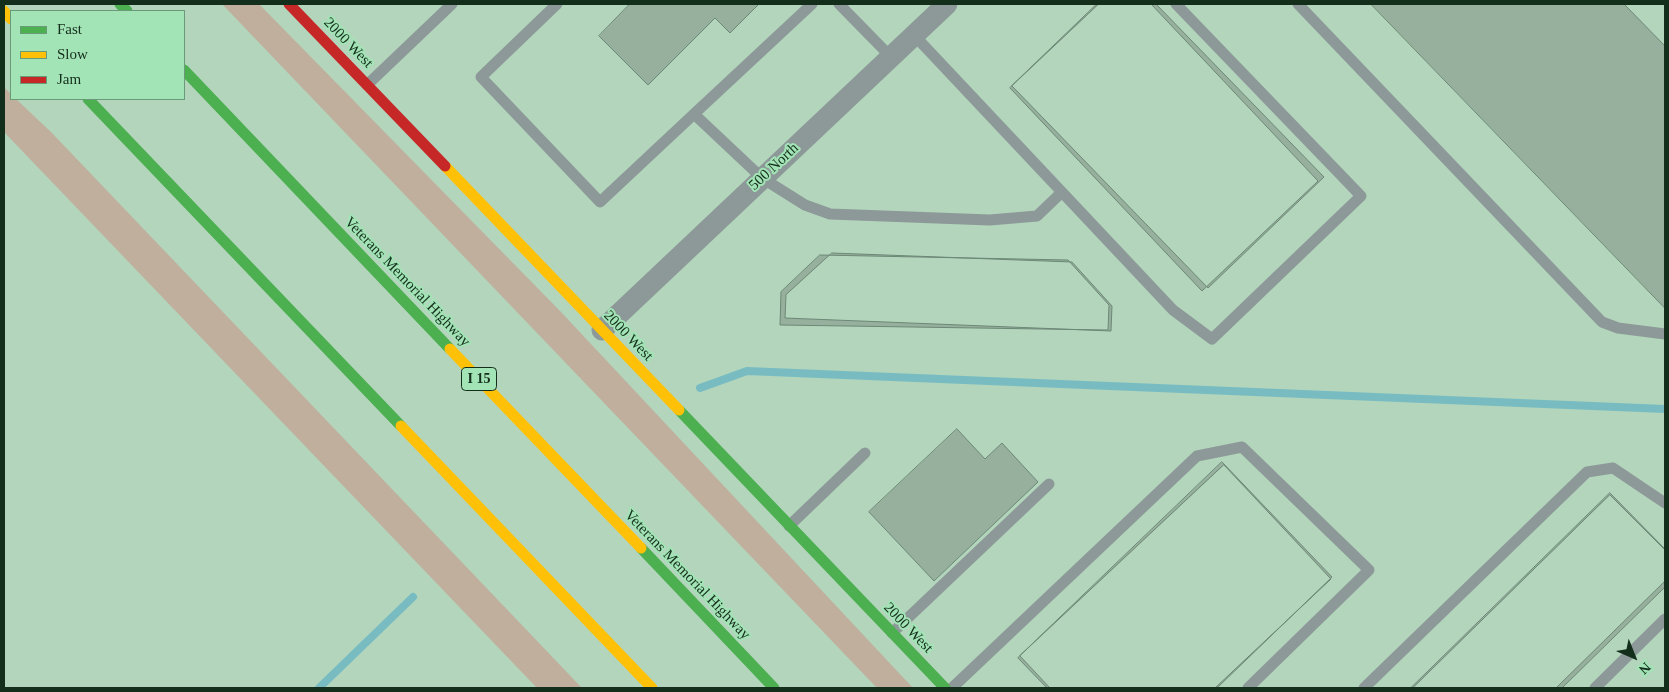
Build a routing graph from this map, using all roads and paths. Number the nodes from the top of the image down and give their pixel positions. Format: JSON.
{"nodes":[{"id":1,"x":289,"y":4,"type":"edge"},
{"id":2,"x":451,"y":4,"type":"edge"},
{"id":3,"x":557,"y":4,"type":"edge"},
{"id":4,"x":812,"y":4,"type":"edge"},
{"id":5,"x":839,"y":4,"type":"edge"},
{"id":6,"x":947,"y":4,"type":"edge"},
{"id":7,"x":1176,"y":4,"type":"edge"},
{"id":8,"x":1298,"y":4,"type":"edge"},
{"id":9,"x":914,"y":35,"type":"junction"},
{"id":10,"x":891,"y":57,"type":"junction"},
{"id":11,"x":185,"y":71,"type":"edge"},
{"id":12,"x":367,"y":85,"type":"junction"},
{"id":13,"x":89,"y":100,"type":"edge"},
{"id":14,"x":694,"y":114,"type":"junction"},
{"id":15,"x":762,"y":178,"type":"junction"},
{"id":16,"x":1062,"y":192,"type":"junction"},
{"id":17,"x":602,"y":330,"type":"junction"},
{"id":18,"x":1665,"y":334,"type":"edge"},
{"id":19,"x":865,"y":452,"type":"dead end"},
{"id":20,"x":1049,"y":484,"type":"dead end"},
{"id":21,"x":1665,"y":503,"type":"edge"},
{"id":22,"x":789,"y":526,"type":"junction"},
{"id":23,"x":1665,"y":619,"type":"edge"},
{"id":24,"x":892,"y":633,"type":"junction"},
{"id":25,"x":652,"y":688,"type":"edge"},
{"id":26,"x":774,"y":688,"type":"edge"},
{"id":27,"x":945,"y":688,"type":"edge"},
{"id":28,"x":952,"y":688,"type":"edge"},
{"id":29,"x":1248,"y":688,"type":"edge"},
{"id":30,"x":1364,"y":688,"type":"edge"},
{"id":31,"x":1594,"y":688,"type":"edge"}],
"edges":[{"from":1,"to":12,"type":"main road","name":"2000 West"},
{"from":2,"to":12,"type":"lane"},
{"from":3,"to":14,"type":"lane"},
{"from":4,"to":14,"type":"lane"},
{"from":5,"to":10,"type":"lane"},
{"from":6,"to":9,"type":"street","name":"500 North"},
{"from":7,"to":16,"type":"lane"},
{"from":8,"to":18,"type":"lane"},
{"from":9,"to":10,"type":"street","name":"500 North"},
{"from":9,"to":16,"type":"lane"},
{"from":10,"to":15,"type":"street","name":"500 North"},
{"from":11,"to":26,"type":"main road","name":"Veterans Memorial Highway","number":"I 15"},
{"from":12,"to":17,"type":"main road","name":"2000 West"},
{"from":13,"to":25,"type":"main road"},
{"from":14,"to":15,"type":"lane"},
{"from":15,"to":16,"type":"lane"},
{"from":15,"to":17,"type":"street","name":"500 North"},
{"from":17,"to":22,"type":"main road","name":"2000 West"},
{"from":19,"to":22,"type":"lane"},
{"from":20,"to":24,"type":"lane"},
{"from":21,"to":30,"type":"lane"},
{"from":22,"to":24,"type":"main road","name":"2000 West"},
{"from":23,"to":31,"type":"lane"},
{"from":24,"to":27,"type":"main road","name":"2000 West"},
{"from":28,"to":29,"type":"lane"}]}
